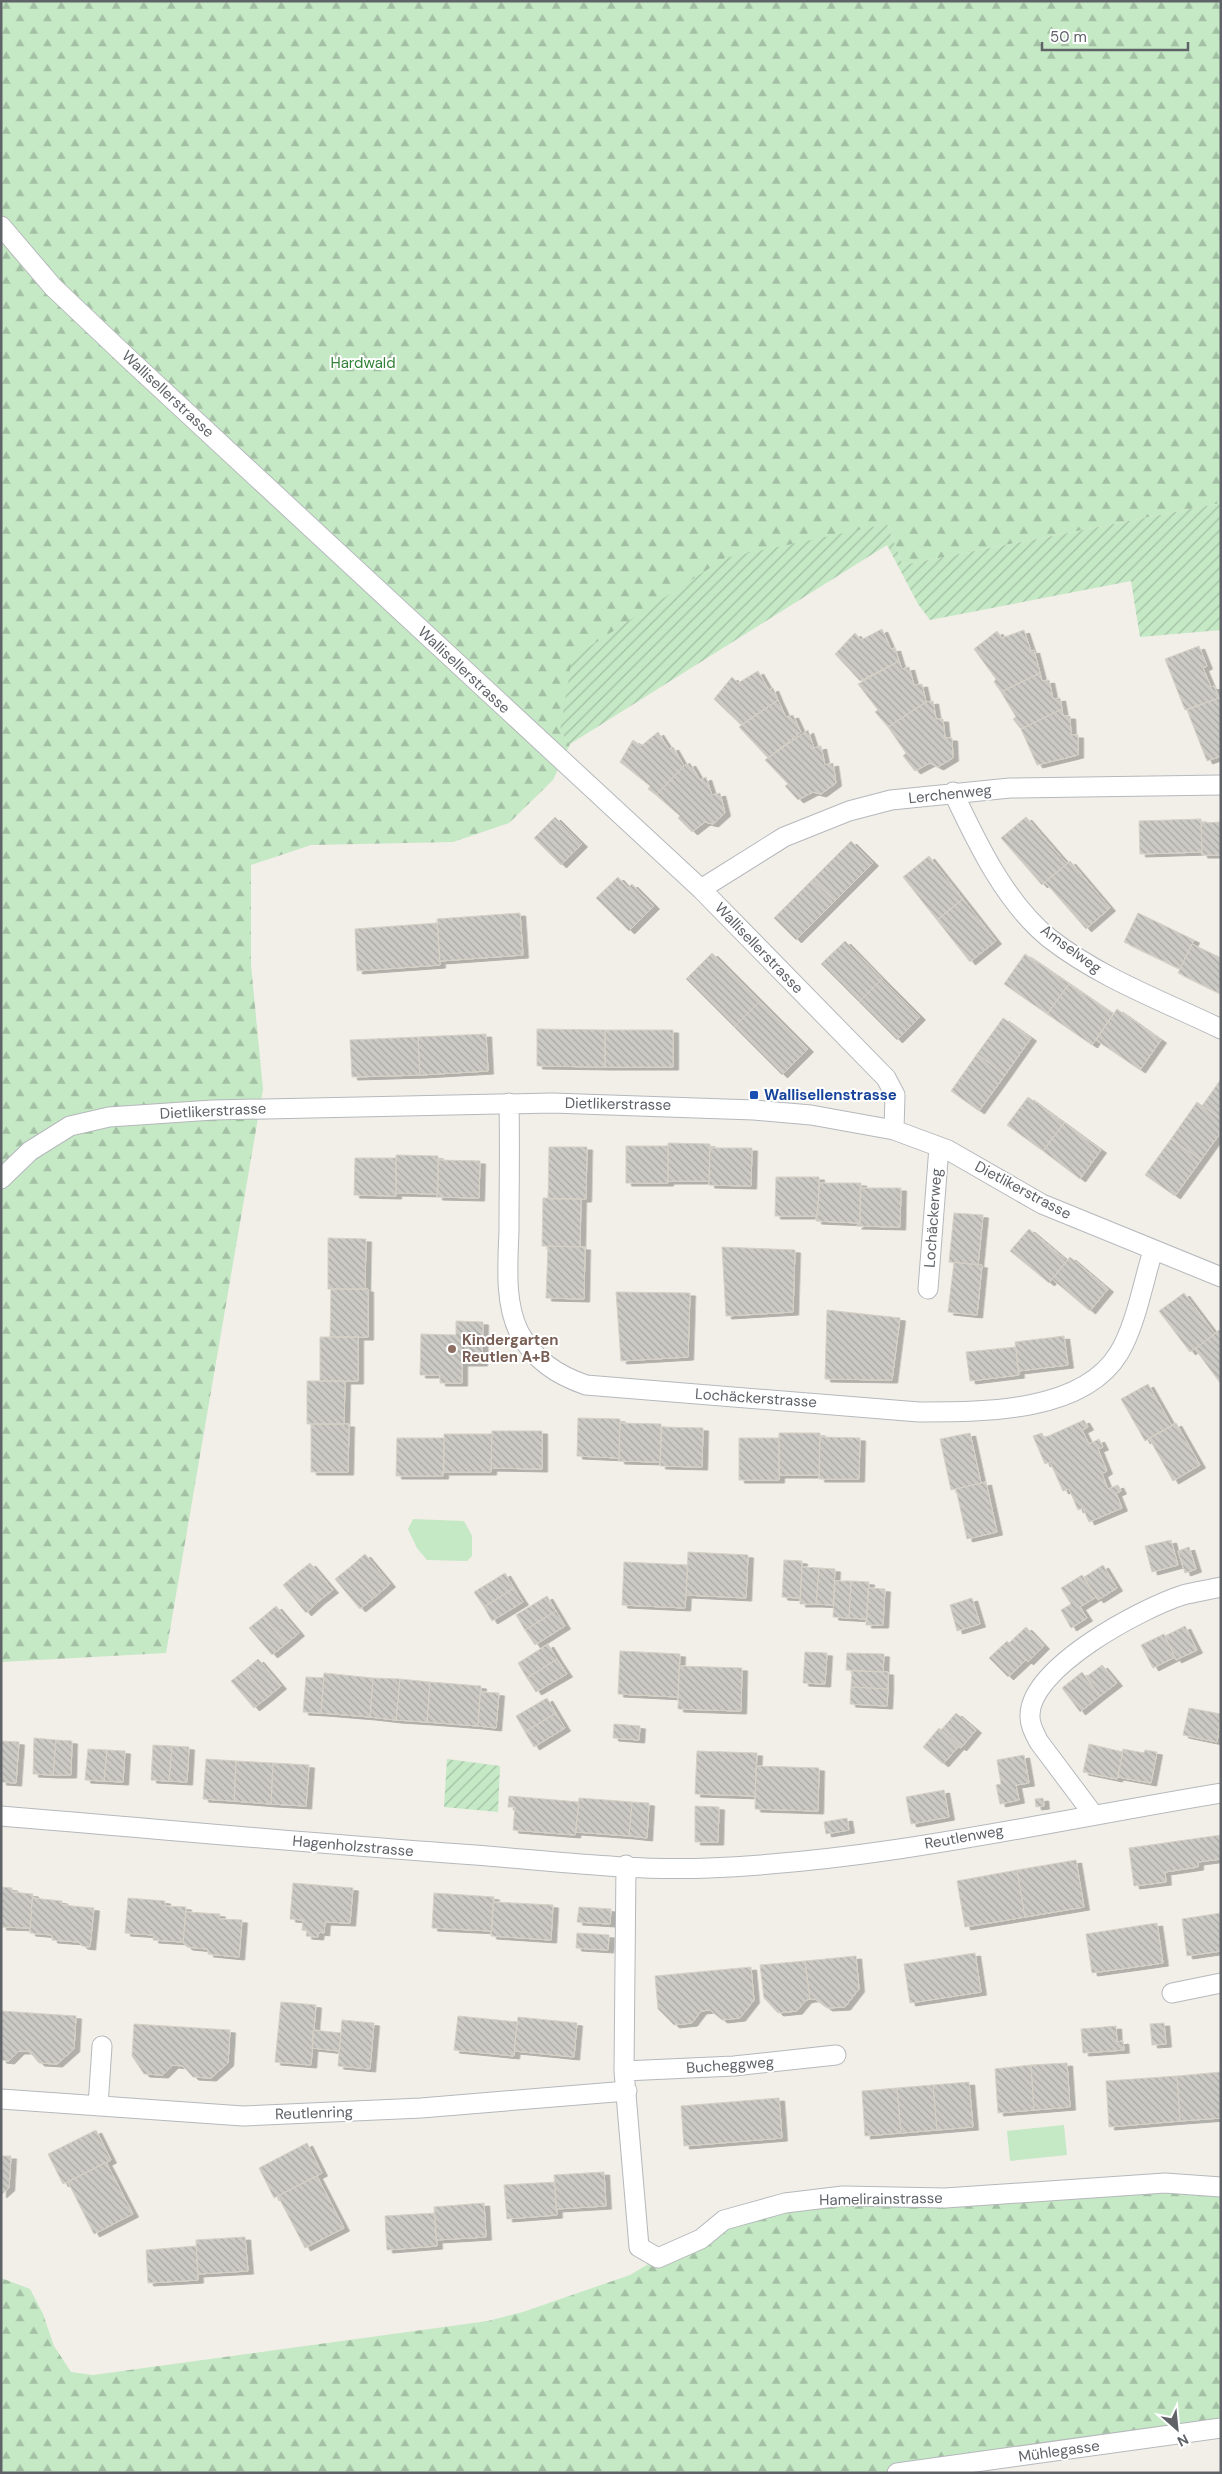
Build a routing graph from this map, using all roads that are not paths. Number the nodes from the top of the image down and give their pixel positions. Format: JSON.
{"nodes":[{"id":1,"x":1,"y":226,"type":"edge"},
{"id":2,"x":1221,"y":785,"type":"edge"},
{"id":3,"x":954,"y":792,"type":"junction"},
{"id":4,"x":701,"y":889,"type":"junction"},
{"id":5,"x":1221,"y":1029,"type":"edge"},
{"id":6,"x":509,"y":1103,"type":"junction"},
{"id":7,"x":894,"y":1130,"type":"junction"},
{"id":8,"x":939,"y":1147,"type":"junction"},
{"id":9,"x":1,"y":1178,"type":"edge"},
{"id":10,"x":1153,"y":1251,"type":"junction"},
{"id":11,"x":1221,"y":1277,"type":"edge"},
{"id":12,"x":928,"y":1289,"type":"dead end"},
{"id":13,"x":1221,"y":1588,"type":"edge"},
{"id":14,"x":1221,"y":1793,"type":"edge"},
{"id":15,"x":1093,"y":1814,"type":"junction"},
{"id":16,"x":1,"y":1816,"type":"edge"},
{"id":17,"x":626,"y":1866,"type":"junction"},
{"id":18,"x":705,"y":1868,"type":"joint"},
{"id":19,"x":1221,"y":1983,"type":"edge"},
{"id":20,"x":1172,"y":1993,"type":"dead end"},
{"id":21,"x":102,"y":2046,"type":"dead end"},
{"id":22,"x":836,"y":2055,"type":"dead end"},
{"id":23,"x":624,"y":2070,"type":"junction"},
{"id":24,"x":627,"y":2091,"type":"junction"},
{"id":25,"x":1,"y":2099,"type":"edge"},
{"id":26,"x":98,"y":2106,"type":"junction"},
{"id":27,"x":1221,"y":2187,"type":"edge"},
{"id":28,"x":1221,"y":2428,"type":"edge"},
{"id":29,"x":897,"y":2473,"type":"edge"}],
"edges":[{"from":1,"to":4,"type":"street","name":"Wallisellerstrasse"},
{"from":2,"to":3,"type":"street","name":"Lerchenweg"},
{"from":3,"to":4,"type":"street","name":"Lerchenweg"},
{"from":3,"to":5,"type":"street","name":"Amselweg"},
{"from":4,"to":7,"type":"street","name":"Wallisellerstrasse"},
{"from":6,"to":7,"type":"street","name":"Dietlikerstrasse"},
{"from":6,"to":9,"type":"street","name":"Dietlikerstrasse"},
{"from":6,"to":10,"type":"street","name":"Lochäckerstrasse"},
{"from":7,"to":8,"type":"street","name":"Dietlikerstrasse"},
{"from":8,"to":10,"type":"street","name":"Dietlikerstrasse"},
{"from":8,"to":12,"type":"street","name":"Lochäckerweg"},
{"from":10,"to":11,"type":"street","name":"Dietlikerstrasse"},
{"from":13,"to":15,"type":"street"},
{"from":14,"to":15,"type":"street","name":"Reutlenweg"},
{"from":15,"to":18,"type":"street","name":"Reutlenweg"},
{"from":16,"to":17,"type":"street","name":"Hagenholzstrasse"},
{"from":17,"to":18,"type":"street","name":"Hagenholzstrasse"},
{"from":17,"to":23,"type":"street","name":"Hamelirainstrasse"},
{"from":19,"to":20,"type":"street"},
{"from":21,"to":26,"type":"street"},
{"from":22,"to":23,"type":"street","name":"Bucheggweg"},
{"from":23,"to":24,"type":"street","name":"Hamelirainstrasse"},
{"from":24,"to":26,"type":"street","name":"Reutlenring"},
{"from":24,"to":27,"type":"street","name":"Hamelirainstrasse"},
{"from":25,"to":26,"type":"street","name":"Reutlenring"},
{"from":28,"to":29,"type":"street","name":"Mühlegasse"}]}
